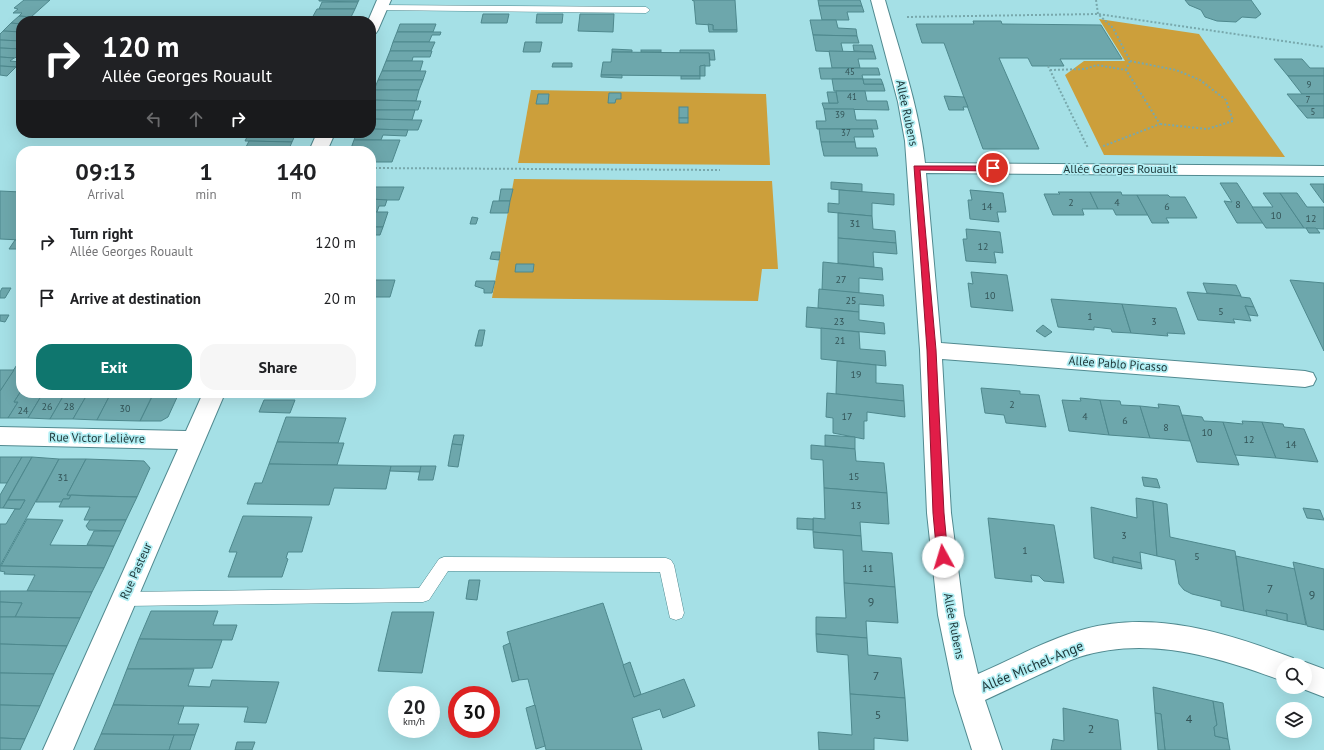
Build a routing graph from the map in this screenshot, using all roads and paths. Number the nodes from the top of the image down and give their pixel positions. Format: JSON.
{"nodes":[{"id":1,"x":1096,"y":0,"type":"edge"},
{"id":2,"x":382,"y":4,"type":"edge"},
{"id":3,"x":880,"y":9,"type":"edge"},
{"id":4,"x":646,"y":10,"type":"dead end"},
{"id":5,"x":1098,"y":14,"type":"junction"},
{"id":6,"x":376,"y":18,"type":"edge"},
{"id":7,"x":1324,"y":47,"type":"edge"},
{"id":8,"x":1130,"y":61,"type":"junction"},
{"id":9,"x":1048,"y":66,"type":"dead end"},
{"id":10,"x":1050,"y":70,"type":"junction"},
{"id":11,"x":1126,"y":70,"type":"junction"},
{"id":12,"x":1160,"y":124,"type":"junction"},
{"id":13,"x":1090,"y":152,"type":"junction"},
{"id":14,"x":376,"y":168,"type":"edge"},
{"id":15,"x":916,"y":168,"type":"junction"},
{"id":16,"x":1100,"y":169,"type":"junction"},
{"id":17,"x":720,"y":170,"type":"dead end"},
{"id":18,"x":1324,"y":171,"type":"edge"},
{"id":19,"x":931,"y":350,"type":"junction"},
{"id":20,"x":1304,"y":379,"type":"dead end"},
{"id":21,"x":212,"y":398,"type":"edge"},
{"id":22,"x":0,"y":436,"type":"edge"},
{"id":23,"x":193,"y":440,"type":"junction"},
{"id":24,"x":124,"y":598,"type":"junction"},
{"id":25,"x":676,"y":613,"type":"dead end"},
{"id":26,"x":1276,"y":665,"type":"edge"},
{"id":27,"x":1312,"y":679,"type":"edge"},
{"id":28,"x":1324,"y":683,"type":"edge"},
{"id":29,"x":968,"y":693,"type":"junction"},
{"id":30,"x":58,"y":750,"type":"edge"},
{"id":31,"x":986,"y":750,"type":"edge"}],
"edges":[{"from":1,"to":5,"type":"path"},
{"from":2,"to":4,"type":"lane"},
{"from":2,"to":6,"type":"street"},
{"from":3,"to":5,"type":"path"},
{"from":3,"to":15,"type":"street","name":"Allée Rubens"},
{"from":5,"to":7,"type":"path"},
{"from":5,"to":8,"type":"path"},
{"from":8,"to":11,"type":"path"},
{"from":8,"to":12,"type":"path"},
{"from":9,"to":10,"type":"path"},
{"from":10,"to":11,"type":"path"},
{"from":10,"to":13,"type":"path"},
{"from":11,"to":12,"type":"path"},
{"from":12,"to":13,"type":"path"},
{"from":13,"to":16,"type":"path"},
{"from":14,"to":17,"type":"path"},
{"from":15,"to":16,"type":"street","name":"Allée Georges Rouault"},
{"from":15,"to":19,"type":"street","name":"Allée Rubens"},
{"from":16,"to":18,"type":"street","name":"Allée Georges Rouault"},
{"from":19,"to":20,"type":"street","name":"Allée Pablo Picasso"},
{"from":19,"to":29,"type":"street","name":"Allée Rubens"},
{"from":21,"to":23,"type":"street","name":"Rue Pasteur"},
{"from":22,"to":23,"type":"street","name":"Rue Victor Lelièvre"},
{"from":23,"to":24,"type":"street","name":"Rue Pasteur"},
{"from":24,"to":25,"type":"lane"},
{"from":24,"to":30,"type":"street","name":"Rue Pasteur"},
{"from":26,"to":29,"type":"street","name":"Allée Michel-Ange"},
{"from":27,"to":28,"type":"street"},
{"from":29,"to":31,"type":"street","name":"Allée Rubens"}]}
